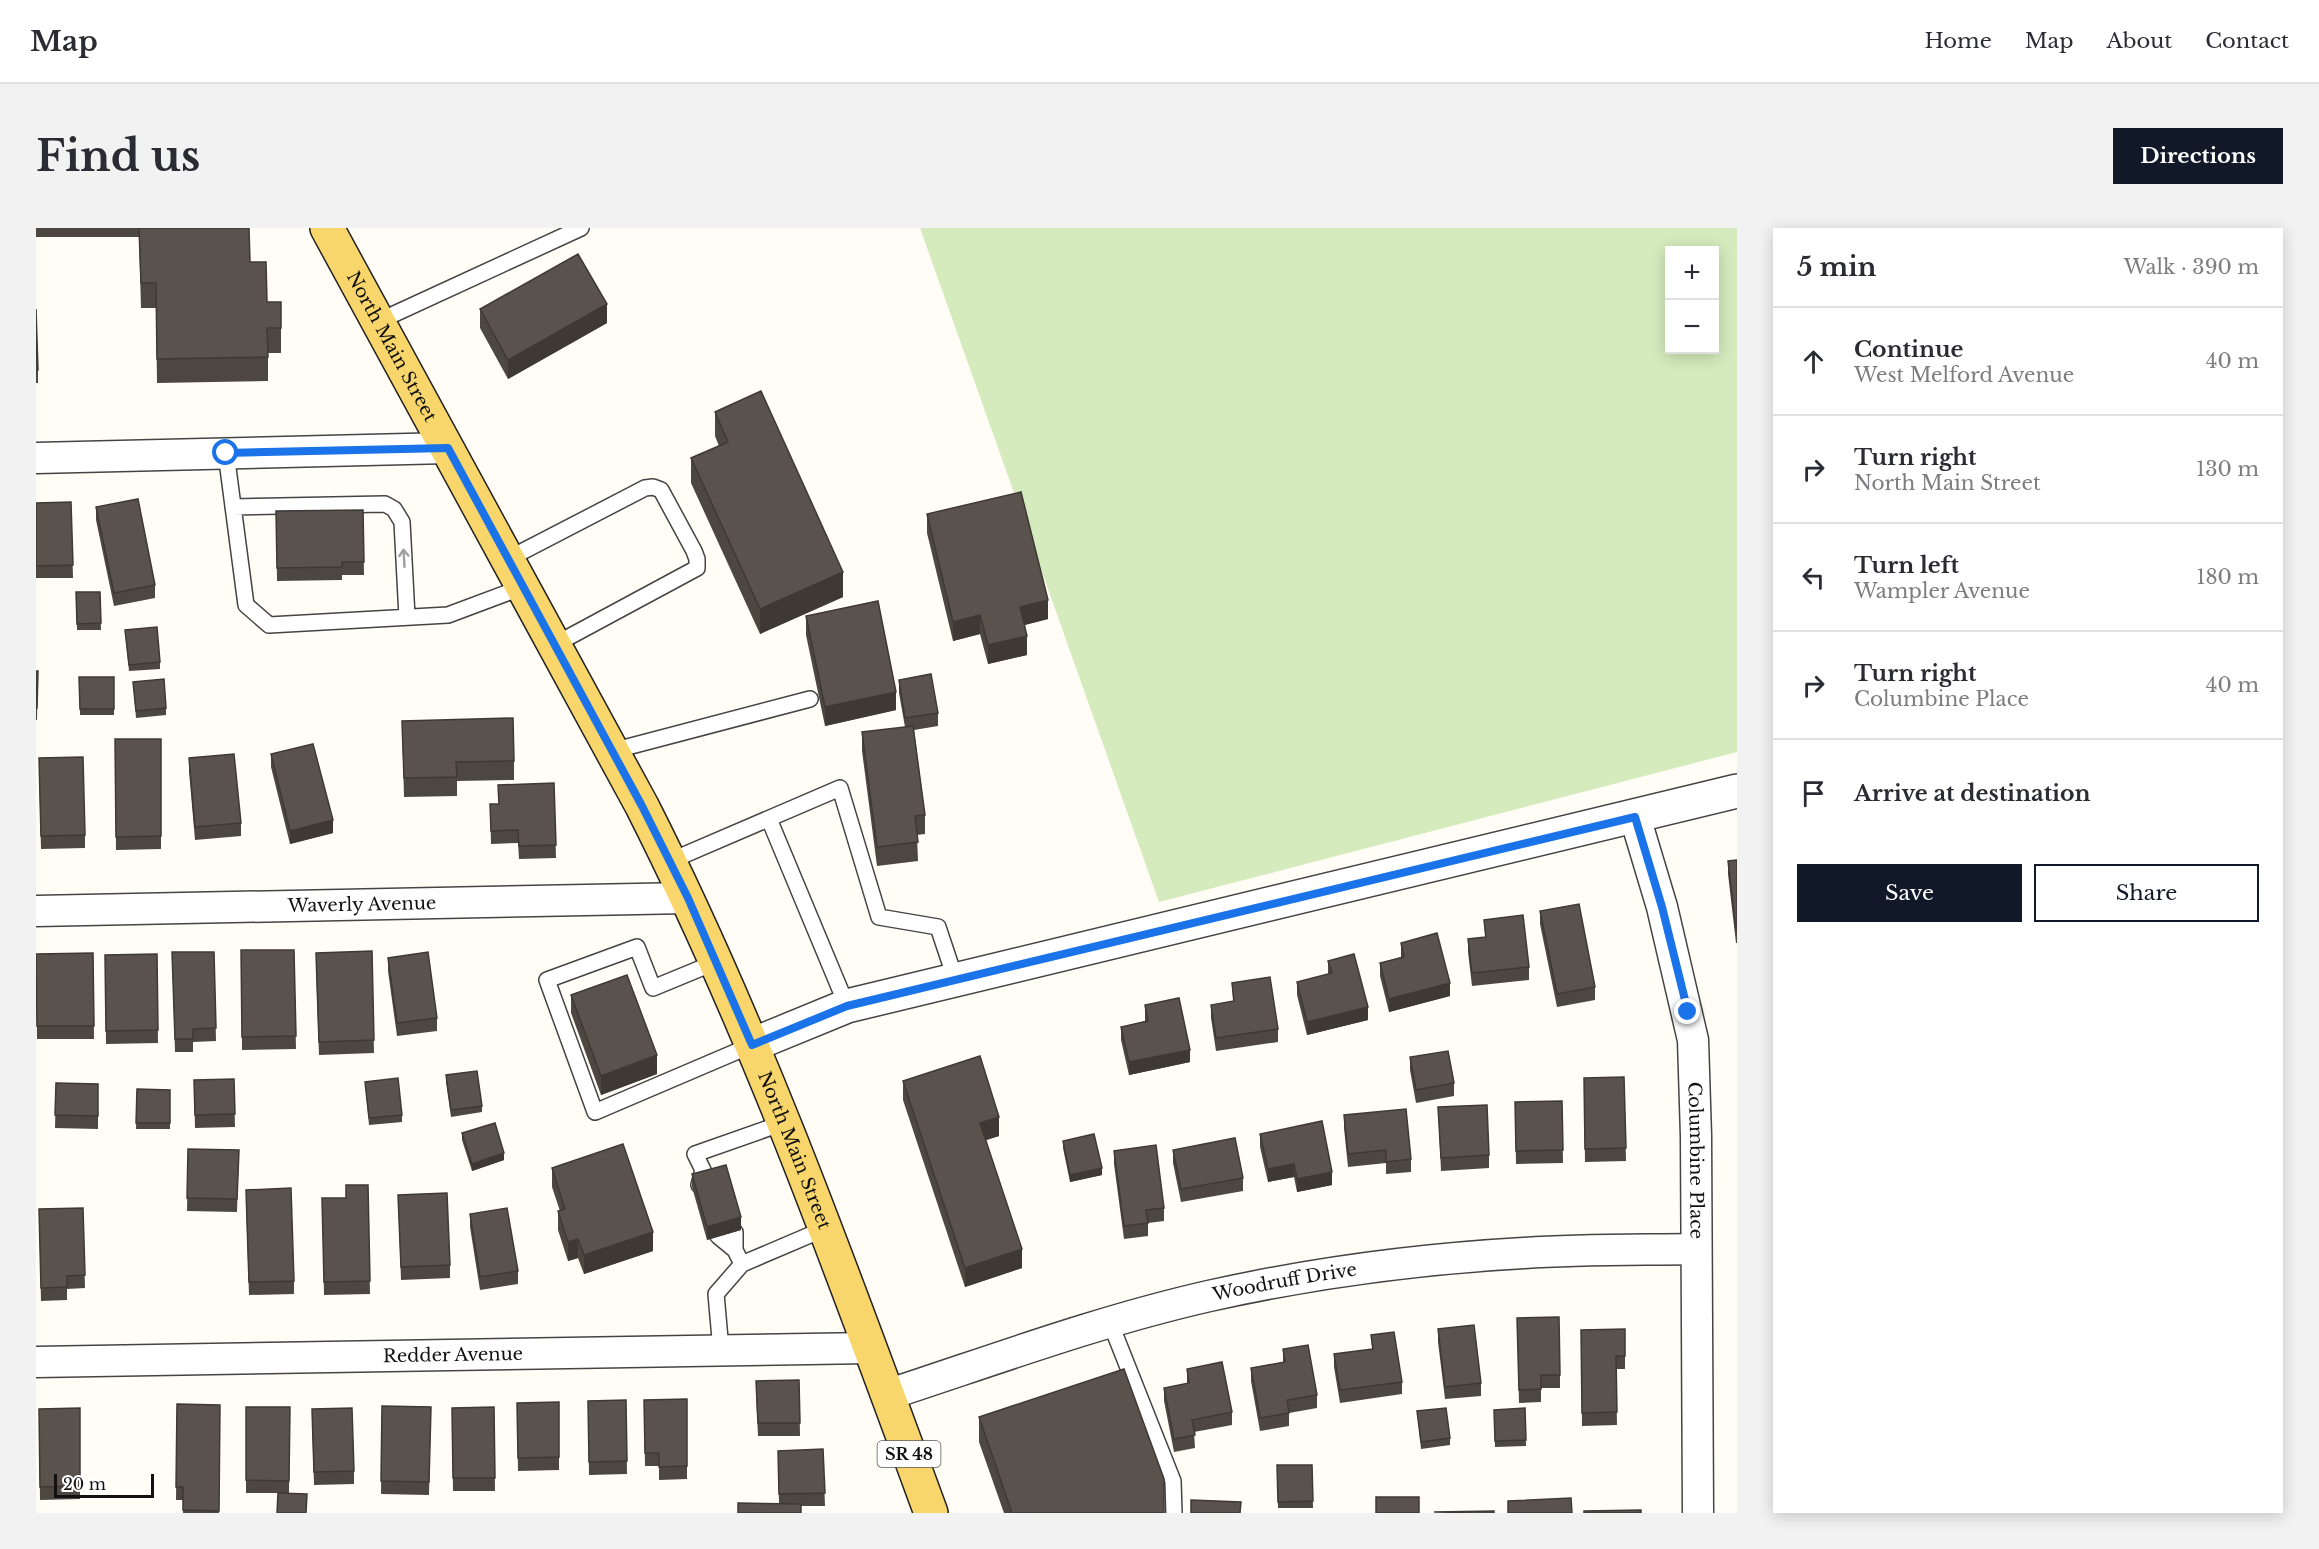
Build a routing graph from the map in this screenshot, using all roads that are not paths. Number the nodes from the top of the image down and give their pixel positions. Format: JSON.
{"nodes":[{"id":1,"x":327,"y":228,"type":"edge"},
{"id":2,"x":580,"y":228,"type":"edge"},
{"id":3,"x":379,"y":321,"type":"junction"},
{"id":4,"x":448,"y":448,"type":"junction"},
{"id":5,"x":226,"y":453,"type":"junction"},
{"id":6,"x":36,"y":458,"type":"edge"},
{"id":7,"x":232,"y":507,"type":"junction"},
{"id":8,"x":508,"y":559,"type":"junction"},
{"id":9,"x":523,"y":587,"type":"junction"},
{"id":10,"x":407,"y":617,"type":"junction"},
{"id":11,"x":554,"y":645,"type":"junction"},
{"id":12,"x":810,"y":699,"type":"dead end"},
{"id":13,"x":612,"y":751,"type":"junction"},
{"id":14,"x":1737,"y":790,"type":"edge"},
{"id":15,"x":1635,"y":817,"type":"junction"},
{"id":16,"x":769,"y":819,"type":"junction"},
{"id":17,"x":670,"y":861,"type":"junction"},
{"id":18,"x":688,"y":898,"type":"junction"},
{"id":19,"x":36,"y":911,"type":"edge"},
{"id":20,"x":716,"y":962,"type":"junction"},
{"id":21,"x":956,"y":981,"type":"junction"},
{"id":22,"x":847,"y":1006,"type":"junction"},
{"id":23,"x":752,"y":1045,"type":"junction"},
{"id":24,"x":783,"y":1123,"type":"junction"},
{"id":25,"x":716,"y":1180,"type":"edge"},
{"id":26,"x":824,"y":1229,"type":"junction"},
{"id":27,"x":735,"y":1232,"type":"edge"},
{"id":28,"x":718,"y":1236,"type":"edge"},
{"id":29,"x":1696,"y":1249,"type":"junction"},
{"id":30,"x":738,"y":1257,"type":"junction"},
{"id":31,"x":1110,"y":1322,"type":"junction"},
{"id":32,"x":870,"y":1348,"type":"junction"},
{"id":33,"x":721,"y":1350,"type":"junction"},
{"id":34,"x":36,"y":1362,"type":"edge"},
{"id":35,"x":887,"y":1395,"type":"junction"},
{"id":36,"x":931,"y":1513,"type":"edge"},
{"id":37,"x":1174,"y":1513,"type":"edge"},
{"id":38,"x":1698,"y":1513,"type":"edge"}],
"edges":[{"from":1,"to":3,"type":"main road","name":"North Main Street","number":"SR 48"},
{"from":2,"to":3,"type":"lane"},
{"from":3,"to":4,"type":"main road","name":"North Main Street","number":"SR 48"},
{"from":4,"to":5,"type":"street"},
{"from":4,"to":8,"type":"main road","name":"North Main Street","number":"SR 48"},
{"from":5,"to":6,"type":"street"},
{"from":5,"to":7,"type":"lane"},
{"from":7,"to":10,"type":"lane"},
{"from":10,"to":7,"type":"lane","one_way":true},
{"from":8,"to":9,"type":"main road","name":"North Main Street","number":"SR 48"},
{"from":8,"to":11,"type":"lane"},
{"from":9,"to":10,"type":"lane"},
{"from":9,"to":11,"type":"main road","name":"North Main Street","number":"SR 48"},
{"from":11,"to":13,"type":"main road","name":"North Main Street","number":"SR 48"},
{"from":12,"to":13,"type":"lane"},
{"from":13,"to":17,"type":"main road","name":"North Main Street","number":"SR 48"},
{"from":14,"to":15,"type":"street"},
{"from":15,"to":21,"type":"street"},
{"from":15,"to":29,"type":"street","name":"Columbine Place"},
{"from":16,"to":17,"type":"lane"},
{"from":16,"to":21,"type":"lane"},
{"from":16,"to":22,"type":"lane"},
{"from":17,"to":18,"type":"main road","name":"North Main Street","number":"SR 48"},
{"from":18,"to":19,"type":"street","name":"Waverly Avenue"},
{"from":18,"to":20,"type":"main road","name":"North Main Street","number":"SR 48"},
{"from":20,"to":23,"type":"main road","name":"North Main Street","number":"SR 48"},
{"from":20,"to":23,"type":"lane"},
{"from":21,"to":22,"type":"street"},
{"from":22,"to":23,"type":"street"},
{"from":23,"to":24,"type":"main road","name":"North Main Street","number":"SR 48"},
{"from":24,"to":25,"type":"lane"},
{"from":24,"to":26,"type":"main road","name":"North Main Street","number":"SR 48"},
{"from":26,"to":30,"type":"lane"},
{"from":26,"to":32,"type":"main road","name":"North Main Street","number":"SR 48"},
{"from":27,"to":30,"type":"lane"},
{"from":28,"to":30,"type":"lane"},
{"from":29,"to":31,"type":"street","name":"Woodruff Drive"},
{"from":29,"to":38,"type":"street","name":"Columbine Place"},
{"from":30,"to":33,"type":"lane"},
{"from":31,"to":35,"type":"street","name":"Woodruff Drive"},
{"from":31,"to":37,"type":"lane"},
{"from":32,"to":33,"type":"street","name":"Redder Avenue"},
{"from":32,"to":35,"type":"main road","name":"North Main Street","number":"SR 48"},
{"from":33,"to":34,"type":"street","name":"Redder Avenue"},
{"from":35,"to":36,"type":"main road","name":"North Main Street","number":"SR 48"}]}
